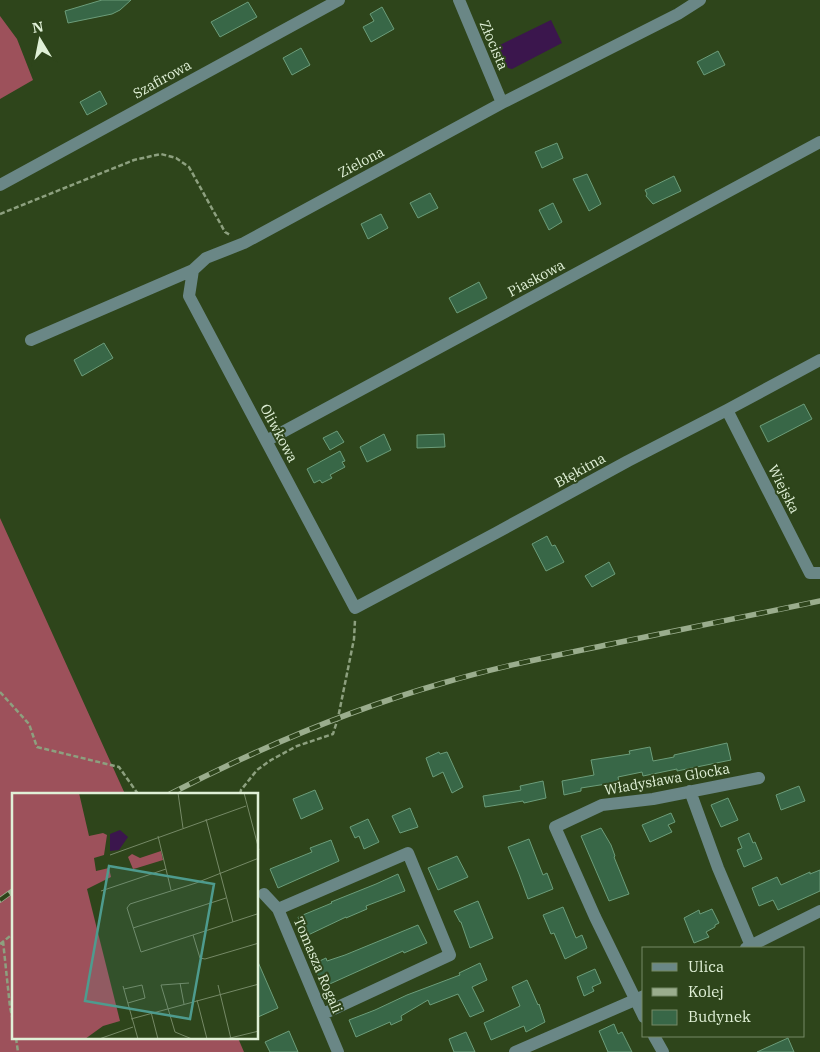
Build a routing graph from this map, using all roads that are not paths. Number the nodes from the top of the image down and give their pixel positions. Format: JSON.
{"nodes":[{"id":1,"x":339,"y":0,"type":"edge"},
{"id":2,"x":459,"y":0,"type":"edge"},
{"id":3,"x":700,"y":0,"type":"edge"},
{"id":4,"x":502,"y":103,"type":"junction"},
{"id":5,"x":820,"y":142,"type":"edge"},
{"id":6,"x":0,"y":185,"type":"edge"},
{"id":7,"x":192,"y":270,"type":"junction"},
{"id":8,"x":32,"y":340,"type":"dead end"},
{"id":9,"x":820,"y":360,"type":"edge"},
{"id":10,"x":727,"y":410,"type":"junction"},
{"id":11,"x":266,"y":441,"type":"junction"},
{"id":12,"x":820,"y":573,"type":"edge"},
{"id":13,"x":355,"y":608,"type":"joint"},
{"id":14,"x":760,"y":778,"type":"dead end"},
{"id":15,"x":690,"y":791,"type":"junction"},
{"id":16,"x":264,"y":894,"type":"dead end"},
{"id":17,"x":278,"y":908,"type":"junction"},
{"id":18,"x":820,"y":911,"type":"edge"},
{"id":19,"x":749,"y":947,"type":"edge"},
{"id":20,"x":639,"y":998,"type":"edge"},
{"id":21,"x":323,"y":1014,"type":"junction"},
{"id":22,"x":655,"y":1037,"type":"edge"},
{"id":23,"x":338,"y":1052,"type":"edge"},
{"id":24,"x":515,"y":1052,"type":"edge"},
{"id":25,"x":663,"y":1052,"type":"edge"}],
"edges":[{"from":1,"to":6,"type":"street","name":"Szafirowa"},
{"from":2,"to":4,"type":"street","name":"Złocista"},
{"from":3,"to":4,"type":"street","name":"Zielona"},
{"from":4,"to":7,"type":"street","name":"Zielona"},
{"from":5,"to":11,"type":"street","name":"Piaskowa"},
{"from":7,"to":8,"type":"street","name":"Zielona"},
{"from":7,"to":11,"type":"street","name":"Oliwkowa"},
{"from":9,"to":10,"type":"street","name":"Błękitna"},
{"from":10,"to":12,"type":"street","name":"Wiejska"},
{"from":10,"to":13,"type":"street","name":"Błękitna"},
{"from":11,"to":13,"type":"street","name":"Oliwkowa"},
{"from":14,"to":15,"type":"street","name":"Władysława Glocka"},
{"from":15,"to":19,"type":"street"},
{"from":15,"to":20,"type":"street","name":"Władysława Glocka"},
{"from":16,"to":17,"type":"street","name":"Tomasza Rogali"},
{"from":17,"to":21,"type":"street","name":"Tomasza Rogali"},
{"from":17,"to":21,"type":"street"},
{"from":18,"to":19,"type":"street"},
{"from":20,"to":24,"type":"street"},
{"from":21,"to":23,"type":"street","name":"Tomasza Rogali"},
{"from":22,"to":25,"type":"street"}]}
